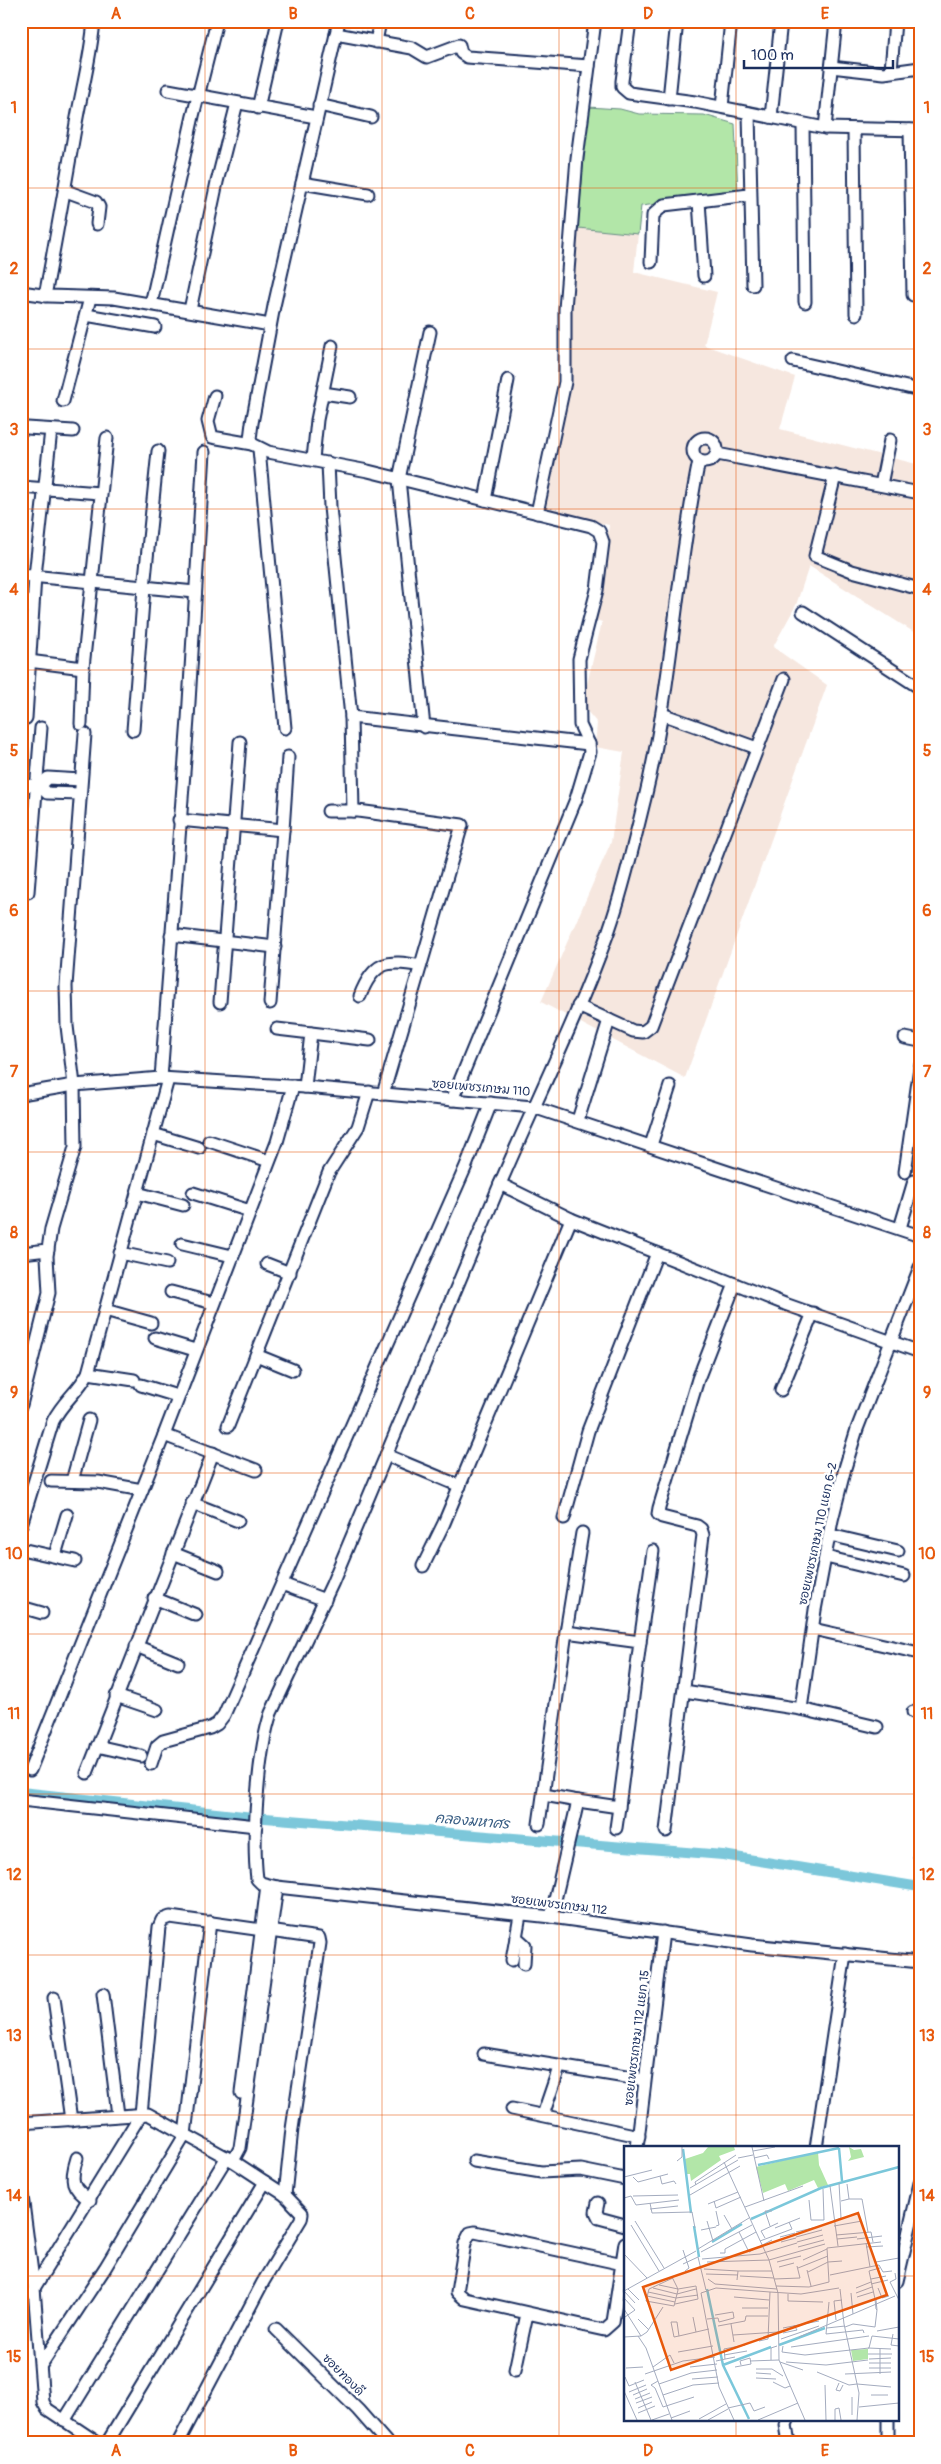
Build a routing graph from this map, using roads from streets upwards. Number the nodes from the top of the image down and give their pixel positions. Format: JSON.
{"nodes":[{"id":1,"x":94,"y":21,"type":"edge"},
{"id":2,"x":217,"y":21,"type":"edge"},
{"id":3,"x":278,"y":21,"type":"edge"},
{"id":4,"x":339,"y":21,"type":"edge"},
{"id":5,"x":380,"y":21,"type":"edge"},
{"id":6,"x":595,"y":21,"type":"edge"},
{"id":7,"x":630,"y":21,"type":"edge"},
{"id":8,"x":677,"y":21,"type":"edge"},
{"id":9,"x":730,"y":21,"type":"edge"},
{"id":10,"x":781,"y":21,"type":"edge"},
{"id":11,"x":836,"y":21,"type":"edge"},
{"id":12,"x":895,"y":21,"type":"edge"},
{"id":13,"x":336,"y":34,"type":"junction"},
{"id":14,"x":376,"y":42,"type":"junction"},
{"id":15,"x":589,"y":66,"type":"junction"},
{"id":16,"x":831,"y":67,"type":"junction"},
{"id":17,"x":920,"y":68,"type":"edge"},
{"id":18,"x":891,"y":70,"type":"junction"},
{"id":19,"x":168,"y":90,"type":"dead end"},
{"id":20,"x":198,"y":95,"type":"junction"},
{"id":21,"x":670,"y":99,"type":"junction"},
{"id":22,"x":237,"y":103,"type":"junction"},
{"id":23,"x":319,"y":105,"type":"junction"},
{"id":24,"x":722,"y":107,"type":"junction"},
{"id":25,"x":258,"y":108,"type":"junction"},
{"id":26,"x":749,"y":113,"type":"junction"},
{"id":27,"x":316,"y":117,"type":"junction"},
{"id":28,"x":371,"y":117,"type":"dead end"},
{"id":29,"x":771,"y":117,"type":"junction"},
{"id":30,"x":803,"y":124,"type":"junction"},
{"id":31,"x":825,"y":128,"type":"junction"},
{"id":32,"x":854,"y":130,"type":"junction"},
{"id":33,"x":915,"y":130,"type":"edge"},
{"id":34,"x":302,"y":183,"type":"junction"},
{"id":35,"x":66,"y":191,"type":"junction"},
{"id":36,"x":368,"y":194,"type":"dead end"},
{"id":37,"x":750,"y":195,"type":"junction"},
{"id":38,"x":699,"y":201,"type":"junction"},
{"id":39,"x":916,"y":216,"type":"edge"},
{"id":40,"x":96,"y":224,"type":"dead end"},
{"id":41,"x":651,"y":262,"type":"dead end"},
{"id":42,"x":704,"y":276,"type":"dead end"},
{"id":43,"x":753,"y":285,"type":"dead end"},
{"id":44,"x":21,"y":292,"type":"edge"},
{"id":45,"x":914,"y":294,"type":"dead end"},
{"id":46,"x":45,"y":296,"type":"junction"},
{"id":47,"x":90,"y":298,"type":"junction"},
{"id":48,"x":805,"y":302,"type":"dead end"},
{"id":49,"x":151,"y":304,"type":"junction"},
{"id":50,"x":190,"y":310,"type":"junction"},
{"id":51,"x":86,"y":314,"type":"junction"},
{"id":52,"x":856,"y":314,"type":"dead end"},
{"id":53,"x":270,"y":325,"type":"junction"},
{"id":54,"x":155,"y":327,"type":"dead end"},
{"id":55,"x":430,"y":332,"type":"dead end"},
{"id":56,"x":332,"y":346,"type":"dead end"},
{"id":57,"x":793,"y":360,"type":"dead end"},
{"id":58,"x":508,"y":380,"type":"dead end"},
{"id":59,"x":920,"y":390,"type":"edge"},
{"id":60,"x":322,"y":393,"type":"junction"},
{"id":61,"x":215,"y":396,"type":"dead end"},
{"id":62,"x":350,"y":397,"type":"dead end"},
{"id":63,"x":63,"y":401,"type":"dead end"},
{"id":64,"x":27,"y":428,"type":"dead end"},
{"id":65,"x":51,"y":430,"type":"junction"},
{"id":66,"x":73,"y":431,"type":"dead end"},
{"id":67,"x":107,"y":438,"type":"dead end"},
{"id":68,"x":890,"y":440,"type":"dead end"},
{"id":69,"x":255,"y":447,"type":"junction"},
{"id":70,"x":158,"y":451,"type":"dead end"},
{"id":71,"x":204,"y":452,"type":"dead end"},
{"id":72,"x":717,"y":454,"type":"junction"},
{"id":73,"x":313,"y":459,"type":"junction"},
{"id":74,"x":699,"y":461,"type":"junction"},
{"id":75,"x":328,"y":463,"type":"junction"},
{"id":76,"x":835,"y":476,"type":"junction"},
{"id":77,"x":399,"y":479,"type":"junction"},
{"id":78,"x":881,"y":485,"type":"junction"},
{"id":79,"x":21,"y":487,"type":"edge"},
{"id":80,"x":45,"y":490,"type":"junction"},
{"id":81,"x":920,"y":492,"type":"edge"},
{"id":82,"x":100,"y":493,"type":"junction"},
{"id":83,"x":485,"y":500,"type":"junction"},
{"id":84,"x":537,"y":513,"type":"junction"},
{"id":85,"x":21,"y":575,"type":"edge"},
{"id":86,"x":35,"y":576,"type":"junction"},
{"id":87,"x":92,"y":582,"type":"junction"},
{"id":88,"x":144,"y":588,"type":"junction"},
{"id":89,"x":920,"y":590,"type":"edge"},
{"id":90,"x":195,"y":592,"type":"junction"},
{"id":91,"x":803,"y":612,"type":"dead end"},
{"id":92,"x":26,"y":661,"type":"edge"},
{"id":93,"x":83,"y":668,"type":"junction"},
{"id":94,"x":784,"y":679,"type":"dead end"},
{"id":95,"x":920,"y":688,"type":"edge"},
{"id":96,"x":662,"y":714,"type":"junction"},
{"id":97,"x":351,"y":717,"type":"junction"},
{"id":98,"x":26,"y":718,"type":"dead end"},
{"id":99,"x":424,"y":727,"type":"junction"},
{"id":100,"x":41,"y":728,"type":"dead end"},
{"id":101,"x":285,"y":728,"type":"dead end"},
{"id":102,"x":133,"y":730,"type":"dead end"},
{"id":103,"x":240,"y":742,"type":"dead end"},
{"id":104,"x":589,"y":744,"type":"junction"},
{"id":105,"x":757,"y":748,"type":"junction"},
{"id":106,"x":288,"y":757,"type":"dead end"},
{"id":107,"x":82,"y":780,"type":"junction"},
{"id":108,"x":21,"y":784,"type":"edge"},
{"id":109,"x":39,"y":786,"type":"junction"},
{"id":110,"x":80,"y":794,"type":"junction"},
{"id":111,"x":328,"y":811,"type":"dead end"},
{"id":112,"x":353,"y":811,"type":"junction"},
{"id":113,"x":180,"y":820,"type":"junction"},
{"id":114,"x":234,"y":826,"type":"junction"},
{"id":115,"x":283,"y":830,"type":"junction"},
{"id":116,"x":28,"y":892,"type":"dead end"},
{"id":117,"x":171,"y":935,"type":"junction"},
{"id":118,"x":225,"y":940,"type":"junction"},
{"id":119,"x":275,"y":947,"type":"junction"},
{"id":120,"x":420,"y":966,"type":"junction"},
{"id":121,"x":360,"y":996,"type":"dead end"},
{"id":122,"x":220,"y":1002,"type":"dead end"},
{"id":123,"x":270,"y":1003,"type":"dead end"},
{"id":124,"x":578,"y":1006,"type":"junction"},
{"id":125,"x":609,"y":1020,"type":"junction"},
{"id":126,"x":277,"y":1029,"type":"dead end"},
{"id":127,"x":310,"y":1033,"type":"junction"},
{"id":128,"x":904,"y":1038,"type":"dead end"},
{"id":129,"x":370,"y":1040,"type":"dead end"},
{"id":130,"x":920,"y":1041,"type":"edge"},
{"id":131,"x":920,"y":1068,"type":"edge"},
{"id":132,"x":164,"y":1078,"type":"junction"},
{"id":133,"x":74,"y":1085,"type":"junction"},
{"id":134,"x":293,"y":1086,"type":"junction"},
{"id":135,"x":306,"y":1086,"type":"junction"},
{"id":136,"x":670,"y":1086,"type":"dead end"},
{"id":137,"x":369,"y":1092,"type":"junction"},
{"id":138,"x":21,"y":1094,"type":"edge"},
{"id":139,"x":383,"y":1094,"type":"junction"},
{"id":140,"x":452,"y":1100,"type":"junction"},
{"id":141,"x":491,"y":1103,"type":"junction"},
{"id":142,"x":534,"y":1107,"type":"junction"},
{"id":143,"x":916,"y":1110,"type":"edge"},
{"id":144,"x":578,"y":1120,"type":"junction"},
{"id":145,"x":153,"y":1134,"type":"junction"},
{"id":146,"x":209,"y":1141,"type":"dead end"},
{"id":147,"x":651,"y":1145,"type":"junction"},
{"id":148,"x":199,"y":1148,"type":"dead end"},
{"id":149,"x":269,"y":1161,"type":"junction"},
{"id":150,"x":905,"y":1172,"type":"dead end"},
{"id":151,"x":914,"y":1181,"type":"dead end"},
{"id":152,"x":500,"y":1184,"type":"junction"},
{"id":153,"x":137,"y":1193,"type":"junction"},
{"id":154,"x":193,"y":1193,"type":"dead end"},
{"id":155,"x":182,"y":1204,"type":"dead end"},
{"id":156,"x":250,"y":1211,"type":"junction"},
{"id":157,"x":571,"y":1220,"type":"junction"},
{"id":158,"x":900,"y":1228,"type":"junction"},
{"id":159,"x":920,"y":1236,"type":"edge"},
{"id":160,"x":182,"y":1244,"type":"dead end"},
{"id":161,"x":48,"y":1250,"type":"junction"},
{"id":162,"x":21,"y":1253,"type":"edge"},
{"id":163,"x":120,"y":1253,"type":"junction"},
{"id":164,"x":657,"y":1253,"type":"junction"},
{"id":165,"x":232,"y":1256,"type":"junction"},
{"id":166,"x":167,"y":1263,"type":"dead end"},
{"id":167,"x":267,"y":1264,"type":"dead end"},
{"id":168,"x":920,"y":1267,"type":"edge"},
{"id":169,"x":290,"y":1273,"type":"junction"},
{"id":170,"x":735,"y":1284,"type":"junction"},
{"id":171,"x":171,"y":1292,"type":"dead end"},
{"id":172,"x":213,"y":1304,"type":"junction"},
{"id":173,"x":105,"y":1310,"type":"junction"},
{"id":174,"x":813,"y":1314,"type":"junction"},
{"id":175,"x":151,"y":1323,"type":"dead end"},
{"id":176,"x":156,"y":1338,"type":"dead end"},
{"id":177,"x":891,"y":1341,"type":"junction"},
{"id":178,"x":195,"y":1350,"type":"junction"},
{"id":179,"x":920,"y":1352,"type":"edge"},
{"id":180,"x":256,"y":1355,"type":"junction"},
{"id":181,"x":294,"y":1370,"type":"dead end"},
{"id":182,"x":88,"y":1373,"type":"junction"},
{"id":183,"x":780,"y":1390,"type":"dead end"},
{"id":184,"x":177,"y":1396,"type":"junction"},
{"id":185,"x":21,"y":1405,"type":"edge"},
{"id":186,"x":89,"y":1420,"type":"dead end"},
{"id":187,"x":228,"y":1426,"type":"dead end"},
{"id":188,"x":164,"y":1435,"type":"junction"},
{"id":189,"x":212,"y":1453,"type":"junction"},
{"id":190,"x":386,"y":1455,"type":"junction"},
{"id":191,"x":256,"y":1470,"type":"dead end"},
{"id":192,"x":51,"y":1481,"type":"dead end"},
{"id":193,"x":72,"y":1481,"type":"junction"},
{"id":194,"x":460,"y":1486,"type":"junction"},
{"id":195,"x":142,"y":1490,"type":"junction"},
{"id":196,"x":192,"y":1504,"type":"junction"},
{"id":197,"x":67,"y":1515,"type":"dead end"},
{"id":198,"x":564,"y":1518,"type":"dead end"},
{"id":199,"x":238,"y":1521,"type":"dead end"},
{"id":200,"x":21,"y":1525,"type":"edge"},
{"id":201,"x":582,"y":1533,"type":"dead end"},
{"id":202,"x":830,"y":1535,"type":"junction"},
{"id":203,"x":21,"y":1549,"type":"edge"},
{"id":204,"x":653,"y":1551,"type":"dead end"},
{"id":205,"x":898,"y":1551,"type":"dead end"},
{"id":206,"x":173,"y":1553,"type":"junction"},
{"id":207,"x":55,"y":1555,"type":"junction"},
{"id":208,"x":826,"y":1557,"type":"junction"},
{"id":209,"x":75,"y":1561,"type":"dead end"},
{"id":210,"x":423,"y":1566,"type":"dead end"},
{"id":211,"x":218,"y":1571,"type":"dead end"},
{"id":212,"x":904,"y":1576,"type":"dead end"},
{"id":213,"x":282,"y":1584,"type":"junction"},
{"id":214,"x":154,"y":1598,"type":"junction"},
{"id":215,"x":324,"y":1600,"type":"junction"},
{"id":216,"x":21,"y":1606,"type":"edge"},
{"id":217,"x":42,"y":1613,"type":"dead end"},
{"id":218,"x":196,"y":1615,"type":"dead end"},
{"id":219,"x":813,"y":1629,"type":"junction"},
{"id":220,"x":566,"y":1632,"type":"junction"},
{"id":221,"x":640,"y":1642,"type":"junction"},
{"id":222,"x":136,"y":1646,"type":"junction"},
{"id":223,"x":915,"y":1652,"type":"dead end"},
{"id":224,"x":178,"y":1662,"type":"dead end"},
{"id":225,"x":684,"y":1691,"type":"junction"},
{"id":226,"x":116,"y":1696,"type":"junction"},
{"id":227,"x":157,"y":1710,"type":"dead end"},
{"id":228,"x":801,"y":1710,"type":"junction"},
{"id":229,"x":877,"y":1727,"type":"dead end"},
{"id":230,"x":97,"y":1746,"type":"junction"},
{"id":231,"x":141,"y":1756,"type":"dead end"},
{"id":232,"x":151,"y":1764,"type":"dead end"},
{"id":233,"x":30,"y":1770,"type":"dead end"},
{"id":234,"x":87,"y":1773,"type":"dead end"},
{"id":235,"x":544,"y":1795,"type":"junction"},
{"id":236,"x":21,"y":1800,"type":"edge"},
{"id":237,"x":578,"y":1801,"type":"junction"},
{"id":238,"x":619,"y":1807,"type":"junction"},
{"id":239,"x":256,"y":1822,"type":"junction"},
{"id":240,"x":539,"y":1824,"type":"dead end"},
{"id":241,"x":616,"y":1828,"type":"dead end"},
{"id":242,"x":666,"y":1831,"type":"dead end"},
{"id":243,"x":272,"y":1886,"type":"junction"},
{"id":244,"x":520,"y":1915,"type":"junction"},
{"id":245,"x":551,"y":1917,"type":"junction"},
{"id":246,"x":210,"y":1922,"type":"junction"},
{"id":247,"x":266,"y":1930,"type":"junction"},
{"id":248,"x":663,"y":1932,"type":"junction"},
{"id":249,"x":516,"y":1937,"type":"junction"},
{"id":250,"x":845,"y":1954,"type":"junction"},
{"id":251,"x":512,"y":1960,"type":"dead end"},
{"id":252,"x":920,"y":1962,"type":"edge"},
{"id":253,"x":524,"y":1964,"type":"dead end"},
{"id":254,"x":103,"y":1994,"type":"dead end"},
{"id":255,"x":54,"y":1998,"type":"dead end"},
{"id":256,"x":484,"y":2054,"type":"dead end"},
{"id":257,"x":559,"y":2068,"type":"junction"},
{"id":258,"x":644,"y":2080,"type":"junction"},
{"id":259,"x":512,"y":2109,"type":"dead end"},
{"id":260,"x":141,"y":2114,"type":"junction"},
{"id":261,"x":118,"y":2115,"type":"junction"},
{"id":262,"x":543,"y":2115,"type":"junction"},
{"id":263,"x":71,"y":2120,"type":"junction"},
{"id":264,"x":21,"y":2123,"type":"edge"},
{"id":265,"x":185,"y":2135,"type":"junction"},
{"id":266,"x":638,"y":2142,"type":"edge"},
{"id":267,"x":816,"y":2146,"type":"edge"},
{"id":268,"x":77,"y":2158,"type":"dead end"},
{"id":269,"x":231,"y":2158,"type":"junction"},
{"id":270,"x":474,"y":2161,"type":"dead end"},
{"id":271,"x":624,"y":2179,"type":"edge"},
{"id":272,"x":265,"y":2182,"type":"junction"},
{"id":273,"x":920,"y":2183,"type":"edge"},
{"id":274,"x":21,"y":2188,"type":"edge"},
{"id":275,"x":285,"y":2194,"type":"junction"},
{"id":276,"x":90,"y":2200,"type":"junction"},
{"id":277,"x":598,"y":2203,"type":"dead end"},
{"id":278,"x":624,"y":2225,"type":"edge"},
{"id":279,"x":624,"y":2254,"type":"edge"},
{"id":280,"x":623,"y":2264,"type":"junction"},
{"id":281,"x":898,"y":2277,"type":"edge"},
{"id":282,"x":34,"y":2288,"type":"junction"},
{"id":283,"x":528,"y":2314,"type":"junction"},
{"id":284,"x":276,"y":2329,"type":"dead end"},
{"id":285,"x":41,"y":2365,"type":"junction"},
{"id":286,"x":515,"y":2370,"type":"dead end"},
{"id":287,"x":64,"y":2421,"type":"junction"},
{"id":288,"x":787,"y":2422,"type":"edge"},
{"id":289,"x":888,"y":2422,"type":"edge"},
{"id":290,"x":98,"y":2443,"type":"edge"},
{"id":291,"x":107,"y":2443,"type":"edge"},
{"id":292,"x":178,"y":2443,"type":"edge"},
{"id":293,"x":387,"y":2443,"type":"edge"},
{"id":294,"x":789,"y":2443,"type":"edge"},
{"id":295,"x":888,"y":2443,"type":"edge"}],
"edges":[{"from":1,"to":35,"type":"street"},
{"from":2,"to":20,"type":"street"},
{"from":3,"to":25,"type":"street"},
{"from":4,"to":13,"type":"street"},
{"from":5,"to":14,"type":"street"},
{"from":6,"to":15,"type":"street"},
{"from":7,"to":21,"type":"street"},
{"from":8,"to":21,"type":"street"},
{"from":9,"to":24,"type":"street"},
{"from":10,"to":29,"type":"street"},
{"from":11,"to":16,"type":"street"},
{"from":12,"to":18,"type":"street"},
{"from":13,"to":14,"type":"street"},
{"from":13,"to":23,"type":"street"},
{"from":14,"to":15,"type":"street"},
{"from":15,"to":84,"type":"street"},
{"from":16,"to":18,"type":"street"},
{"from":16,"to":31,"type":"street"},
{"from":17,"to":18,"type":"street"},
{"from":19,"to":20,"type":"street"},
{"from":20,"to":22,"type":"street"},
{"from":20,"to":49,"type":"street"},
{"from":21,"to":24,"type":"street"},
{"from":22,"to":25,"type":"street"},
{"from":22,"to":50,"type":"street"},
{"from":23,"to":27,"type":"street"},
{"from":23,"to":28,"type":"street"},
{"from":24,"to":26,"type":"street"},
{"from":25,"to":27,"type":"street"},
{"from":26,"to":29,"type":"street"},
{"from":26,"to":37,"type":"street"},
{"from":27,"to":34,"type":"street"},
{"from":29,"to":30,"type":"street"},
{"from":30,"to":31,"type":"street"},
{"from":30,"to":48,"type":"street"},
{"from":31,"to":32,"type":"street"},
{"from":32,"to":33,"type":"street"},
{"from":32,"to":52,"type":"street"},
{"from":33,"to":39,"type":"street"},
{"from":34,"to":36,"type":"street"},
{"from":34,"to":53,"type":"street"},
{"from":35,"to":40,"type":"street"},
{"from":35,"to":46,"type":"street"},
{"from":37,"to":38,"type":"street"},
{"from":37,"to":43,"type":"street"},
{"from":38,"to":41,"type":"street"},
{"from":38,"to":42,"type":"street"},
{"from":39,"to":45,"type":"street"},
{"from":44,"to":46,"type":"street"},
{"from":46,"to":47,"type":"street"},
{"from":47,"to":49,"type":"street"},
{"from":47,"to":51,"type":"street"},
{"from":49,"to":50,"type":"street"},
{"from":50,"to":53,"type":"street"},
{"from":51,"to":54,"type":"street"},
{"from":51,"to":63,"type":"street"},
{"from":53,"to":69,"type":"street"},
{"from":55,"to":77,"type":"street"},
{"from":56,"to":60,"type":"street"},
{"from":57,"to":59,"type":"street"},
{"from":58,"to":83,"type":"street"},
{"from":60,"to":62,"type":"street"},
{"from":60,"to":73,"type":"street"},
{"from":61,"to":69,"type":"street"},
{"from":64,"to":65,"type":"street"},
{"from":65,"to":66,"type":"street"},
{"from":65,"to":80,"type":"street"},
{"from":67,"to":82,"type":"street"},
{"from":68,"to":78,"type":"street"},
{"from":69,"to":73,"type":"street"},
{"from":69,"to":101,"type":"street"},
{"from":70,"to":88,"type":"street"},
{"from":71,"to":90,"type":"street"},
{"from":72,"to":74,"type":"street"},
{"from":72,"to":74,"type":"street"},
{"from":72,"to":76,"type":"street"},
{"from":73,"to":75,"type":"street"},
{"from":74,"to":96,"type":"street"},
{"from":75,"to":77,"type":"street"},
{"from":75,"to":97,"type":"street"},
{"from":76,"to":78,"type":"street"},
{"from":76,"to":89,"type":"street"},
{"from":77,"to":83,"type":"street"},
{"from":77,"to":99,"type":"street"},
{"from":78,"to":81,"type":"street"},
{"from":79,"to":80,"type":"street"},
{"from":80,"to":82,"type":"street"},
{"from":80,"to":86,"type":"street"},
{"from":82,"to":87,"type":"street"},
{"from":83,"to":84,"type":"street"},
{"from":84,"to":104,"type":"street"},
{"from":85,"to":86,"type":"street"},
{"from":86,"to":87,"type":"street"},
{"from":86,"to":92,"type":"street"},
{"from":87,"to":88,"type":"street"},
{"from":87,"to":93,"type":"street"},
{"from":88,"to":90,"type":"street"},
{"from":88,"to":102,"type":"street"},
{"from":90,"to":113,"type":"street"},
{"from":91,"to":95,"type":"street"},
{"from":92,"to":93,"type":"street"},
{"from":92,"to":98,"type":"street"},
{"from":93,"to":107,"type":"street"},
{"from":94,"to":105,"type":"street"},
{"from":96,"to":105,"type":"street"},
{"from":96,"to":124,"type":"street"},
{"from":97,"to":99,"type":"street"},
{"from":97,"to":112,"type":"street"},
{"from":99,"to":104,"type":"street"},
{"from":100,"to":109,"type":"street"},
{"from":103,"to":114,"type":"street"},
{"from":104,"to":140,"type":"street"},
{"from":105,"to":125,"type":"street"},
{"from":106,"to":115,"type":"street"},
{"from":107,"to":109,"type":"street"},
{"from":107,"to":110,"type":"street"},
{"from":108,"to":109,"type":"street"},
{"from":109,"to":110,"type":"street"},
{"from":109,"to":116,"type":"street"},
{"from":110,"to":133,"type":"street"},
{"from":111,"to":112,"type":"street"},
{"from":112,"to":120,"type":"street"},
{"from":113,"to":114,"type":"street"},
{"from":113,"to":117,"type":"street"},
{"from":114,"to":115,"type":"street"},
{"from":114,"to":118,"type":"street"},
{"from":115,"to":119,"type":"street"},
{"from":117,"to":118,"type":"street"},
{"from":117,"to":132,"type":"street"},
{"from":118,"to":119,"type":"street"},
{"from":118,"to":122,"type":"street"},
{"from":119,"to":123,"type":"street"},
{"from":120,"to":121,"type":"street"},
{"from":120,"to":139,"type":"street"},
{"from":124,"to":125,"type":"street"},
{"from":124,"to":142,"type":"street"},
{"from":125,"to":144,"type":"street"},
{"from":126,"to":127,"type":"street"},
{"from":127,"to":129,"type":"street"},
{"from":127,"to":135,"type":"street"},
{"from":128,"to":130,"type":"street"},
{"from":131,"to":143,"type":"street"},
{"from":132,"to":133,"type":"street","name":"ซอยเพชรเกษม 110"},
{"from":132,"to":134,"type":"street","name":"ซอยเพชรเกษม 110"},
{"from":132,"to":145,"type":"street"},
{"from":133,"to":138,"type":"street","name":"ซอยเพชรเกษม 110"},
{"from":133,"to":161,"type":"street"},
{"from":134,"to":135,"type":"street","name":"ซอยเพชรเกษม 110"},
{"from":134,"to":149,"type":"street"},
{"from":135,"to":137,"type":"street","name":"ซอยเพชรเกษม 110"},
{"from":136,"to":147,"type":"street"},
{"from":137,"to":139,"type":"street","name":"ซอยเพชรเกษม 110"},
{"from":137,"to":169,"type":"street"},
{"from":139,"to":140,"type":"street","name":"ซอยเพชรเกษม 110"},
{"from":140,"to":141,"type":"street","name":"ซอยเพชรเกษม 110"},
{"from":141,"to":142,"type":"street","name":"ซอยเพชรเกษม 110"},
{"from":141,"to":213,"type":"street"},
{"from":142,"to":144,"type":"street","name":"ซอยเพชรเกษม 110"},
{"from":142,"to":152,"type":"street"},
{"from":143,"to":150,"type":"street"},
{"from":144,"to":147,"type":"street","name":"ซอยเพชรเกษม 110"},
{"from":145,"to":148,"type":"street"},
{"from":145,"to":153,"type":"street"},
{"from":146,"to":149,"type":"street"},
{"from":147,"to":158,"type":"street","name":"ซอยเพชรเกษม 110"},
{"from":149,"to":156,"type":"street"},
{"from":151,"to":158,"type":"street"},
{"from":152,"to":157,"type":"street"},
{"from":152,"to":190,"type":"street"},
{"from":153,"to":155,"type":"street"},
{"from":153,"to":163,"type":"street"},
{"from":154,"to":156,"type":"street"},
{"from":156,"to":165,"type":"street"},
{"from":157,"to":164,"type":"street"},
{"from":157,"to":194,"type":"street"},
{"from":158,"to":159,"type":"street","name":"ซอยเพชรเกษม 110"},
{"from":160,"to":165,"type":"street"},
{"from":161,"to":162,"type":"street"},
{"from":161,"to":185,"type":"street"},
{"from":163,"to":166,"type":"street"},
{"from":163,"to":173,"type":"street"},
{"from":164,"to":170,"type":"street"},
{"from":164,"to":198,"type":"street"},
{"from":165,"to":172,"type":"street"},
{"from":167,"to":169,"type":"street"},
{"from":168,"to":177,"type":"street","name":"ซอยเพชรเกษม 110 แยก 6-2"},
{"from":169,"to":180,"type":"street"},
{"from":170,"to":174,"type":"street"},
{"from":170,"to":225,"type":"street"},
{"from":171,"to":172,"type":"street"},
{"from":172,"to":178,"type":"street"},
{"from":173,"to":175,"type":"street"},
{"from":173,"to":182,"type":"street"},
{"from":174,"to":177,"type":"street"},
{"from":174,"to":183,"type":"street"},
{"from":176,"to":178,"type":"street"},
{"from":177,"to":179,"type":"street"},
{"from":177,"to":202,"type":"street","name":"ซอยเพชรเกษม 110 แยก 6-2"},
{"from":178,"to":184,"type":"street"},
{"from":180,"to":181,"type":"street"},
{"from":180,"to":187,"type":"street"},
{"from":182,"to":184,"type":"street"},
{"from":182,"to":200,"type":"street"},
{"from":184,"to":188,"type":"street"},
{"from":186,"to":193,"type":"street"},
{"from":188,"to":189,"type":"street"},
{"from":188,"to":195,"type":"street"},
{"from":189,"to":191,"type":"street"},
{"from":189,"to":196,"type":"street"},
{"from":190,"to":194,"type":"street"},
{"from":190,"to":215,"type":"street"},
{"from":192,"to":193,"type":"street"},
{"from":193,"to":195,"type":"street"},
{"from":194,"to":210,"type":"street"},
{"from":195,"to":233,"type":"street"},
{"from":196,"to":199,"type":"street"},
{"from":196,"to":206,"type":"street"},
{"from":197,"to":207,"type":"street"},
{"from":201,"to":220,"type":"street"},
{"from":202,"to":205,"type":"street"},
{"from":202,"to":208,"type":"street","name":"ซอยเพชรเกษม 110 แยก 6-2"},
{"from":203,"to":207,"type":"street"},
{"from":204,"to":221,"type":"street"},
{"from":206,"to":211,"type":"street"},
{"from":206,"to":214,"type":"street"},
{"from":207,"to":209,"type":"street"},
{"from":208,"to":212,"type":"street"},
{"from":208,"to":219,"type":"street","name":"ซอยเพชรเกษม 110 แยก 6-2"},
{"from":213,"to":215,"type":"street"},
{"from":213,"to":232,"type":"street"},
{"from":214,"to":218,"type":"street"},
{"from":214,"to":222,"type":"street"},
{"from":215,"to":239,"type":"street"},
{"from":216,"to":217,"type":"street"},
{"from":219,"to":223,"type":"street"},
{"from":219,"to":228,"type":"street","name":"ซอยเพชรเกษม 110 แยก 6-2"},
{"from":220,"to":221,"type":"street"},
{"from":220,"to":235,"type":"street"},
{"from":221,"to":238,"type":"street"},
{"from":222,"to":224,"type":"street"},
{"from":222,"to":226,"type":"street"},
{"from":225,"to":228,"type":"street"},
{"from":225,"to":242,"type":"street"},
{"from":226,"to":227,"type":"street"},
{"from":226,"to":230,"type":"street"},
{"from":228,"to":229,"type":"street"},
{"from":230,"to":231,"type":"street"},
{"from":230,"to":234,"type":"street"},
{"from":235,"to":237,"type":"street"},
{"from":235,"to":240,"type":"street"},
{"from":236,"to":239,"type":"street"},
{"from":237,"to":238,"type":"street"},
{"from":237,"to":245,"type":"street"},
{"from":238,"to":241,"type":"street"},
{"from":239,"to":243,"type":"street"},
{"from":243,"to":244,"type":"street","name":"ซอยเพชรเกษม 112"},
{"from":243,"to":247,"type":"street"},
{"from":244,"to":245,"type":"street","name":"ซอยเพชรเกษม 112"},
{"from":244,"to":249,"type":"street"},
{"from":245,"to":248,"type":"street","name":"ซอยเพชรเกษม 112"},
{"from":246,"to":247,"type":"street"},
{"from":246,"to":260,"type":"street"},
{"from":246,"to":265,"type":"street"},
{"from":247,"to":269,"type":"street"},
{"from":247,"to":275,"type":"street"},
{"from":248,"to":250,"type":"street","name":"ซอยเพชรเกษม 112"},
{"from":248,"to":258,"type":"street","name":"ซอยเพชรเกษม 112 แยก 15"},
{"from":249,"to":251,"type":"street"},
{"from":249,"to":253,"type":"street"},
{"from":250,"to":252,"type":"street","name":"ซอยเพชรเกษม 112"},
{"from":250,"to":267,"type":"street"},
{"from":254,"to":261,"type":"street"},
{"from":255,"to":263,"type":"street"},
{"from":256,"to":257,"type":"street"},
{"from":257,"to":258,"type":"street"},
{"from":257,"to":262,"type":"street"},
{"from":258,"to":266,"type":"street","name":"ซอยเพชรเกษม 112 แยก 15"},
{"from":259,"to":262,"type":"street"},
{"from":260,"to":261,"type":"street"},
{"from":260,"to":265,"type":"street"},
{"from":260,"to":276,"type":"street"},
{"from":261,"to":263,"type":"street"},
{"from":262,"to":266,"type":"street"},
{"from":263,"to":264,"type":"street"},
{"from":265,"to":269,"type":"street"},
{"from":265,"to":285,"type":"street"},
{"from":268,"to":276,"type":"street"},
{"from":269,"to":272,"type":"street"},
{"from":269,"to":287,"type":"street"},
{"from":270,"to":271,"type":"street"},
{"from":272,"to":275,"type":"street"},
{"from":272,"to":291,"type":"street"},
{"from":273,"to":281,"type":"street"},
{"from":274,"to":282,"type":"street"},
{"from":275,"to":292,"type":"street"},
{"from":276,"to":282,"type":"street"},
{"from":277,"to":278,"type":"street"},
{"from":279,"to":280,"type":"street"},
{"from":280,"to":283,"type":"street"},
{"from":280,"to":283,"type":"street"},
{"from":282,"to":285,"type":"street"},
{"from":283,"to":286,"type":"street"},
{"from":284,"to":293,"type":"street","name":"ซอยทองดี"},
{"from":285,"to":287,"type":"street"},
{"from":287,"to":290,"type":"street"},
{"from":288,"to":294,"type":"street"},
{"from":289,"to":295,"type":"street"}]}
